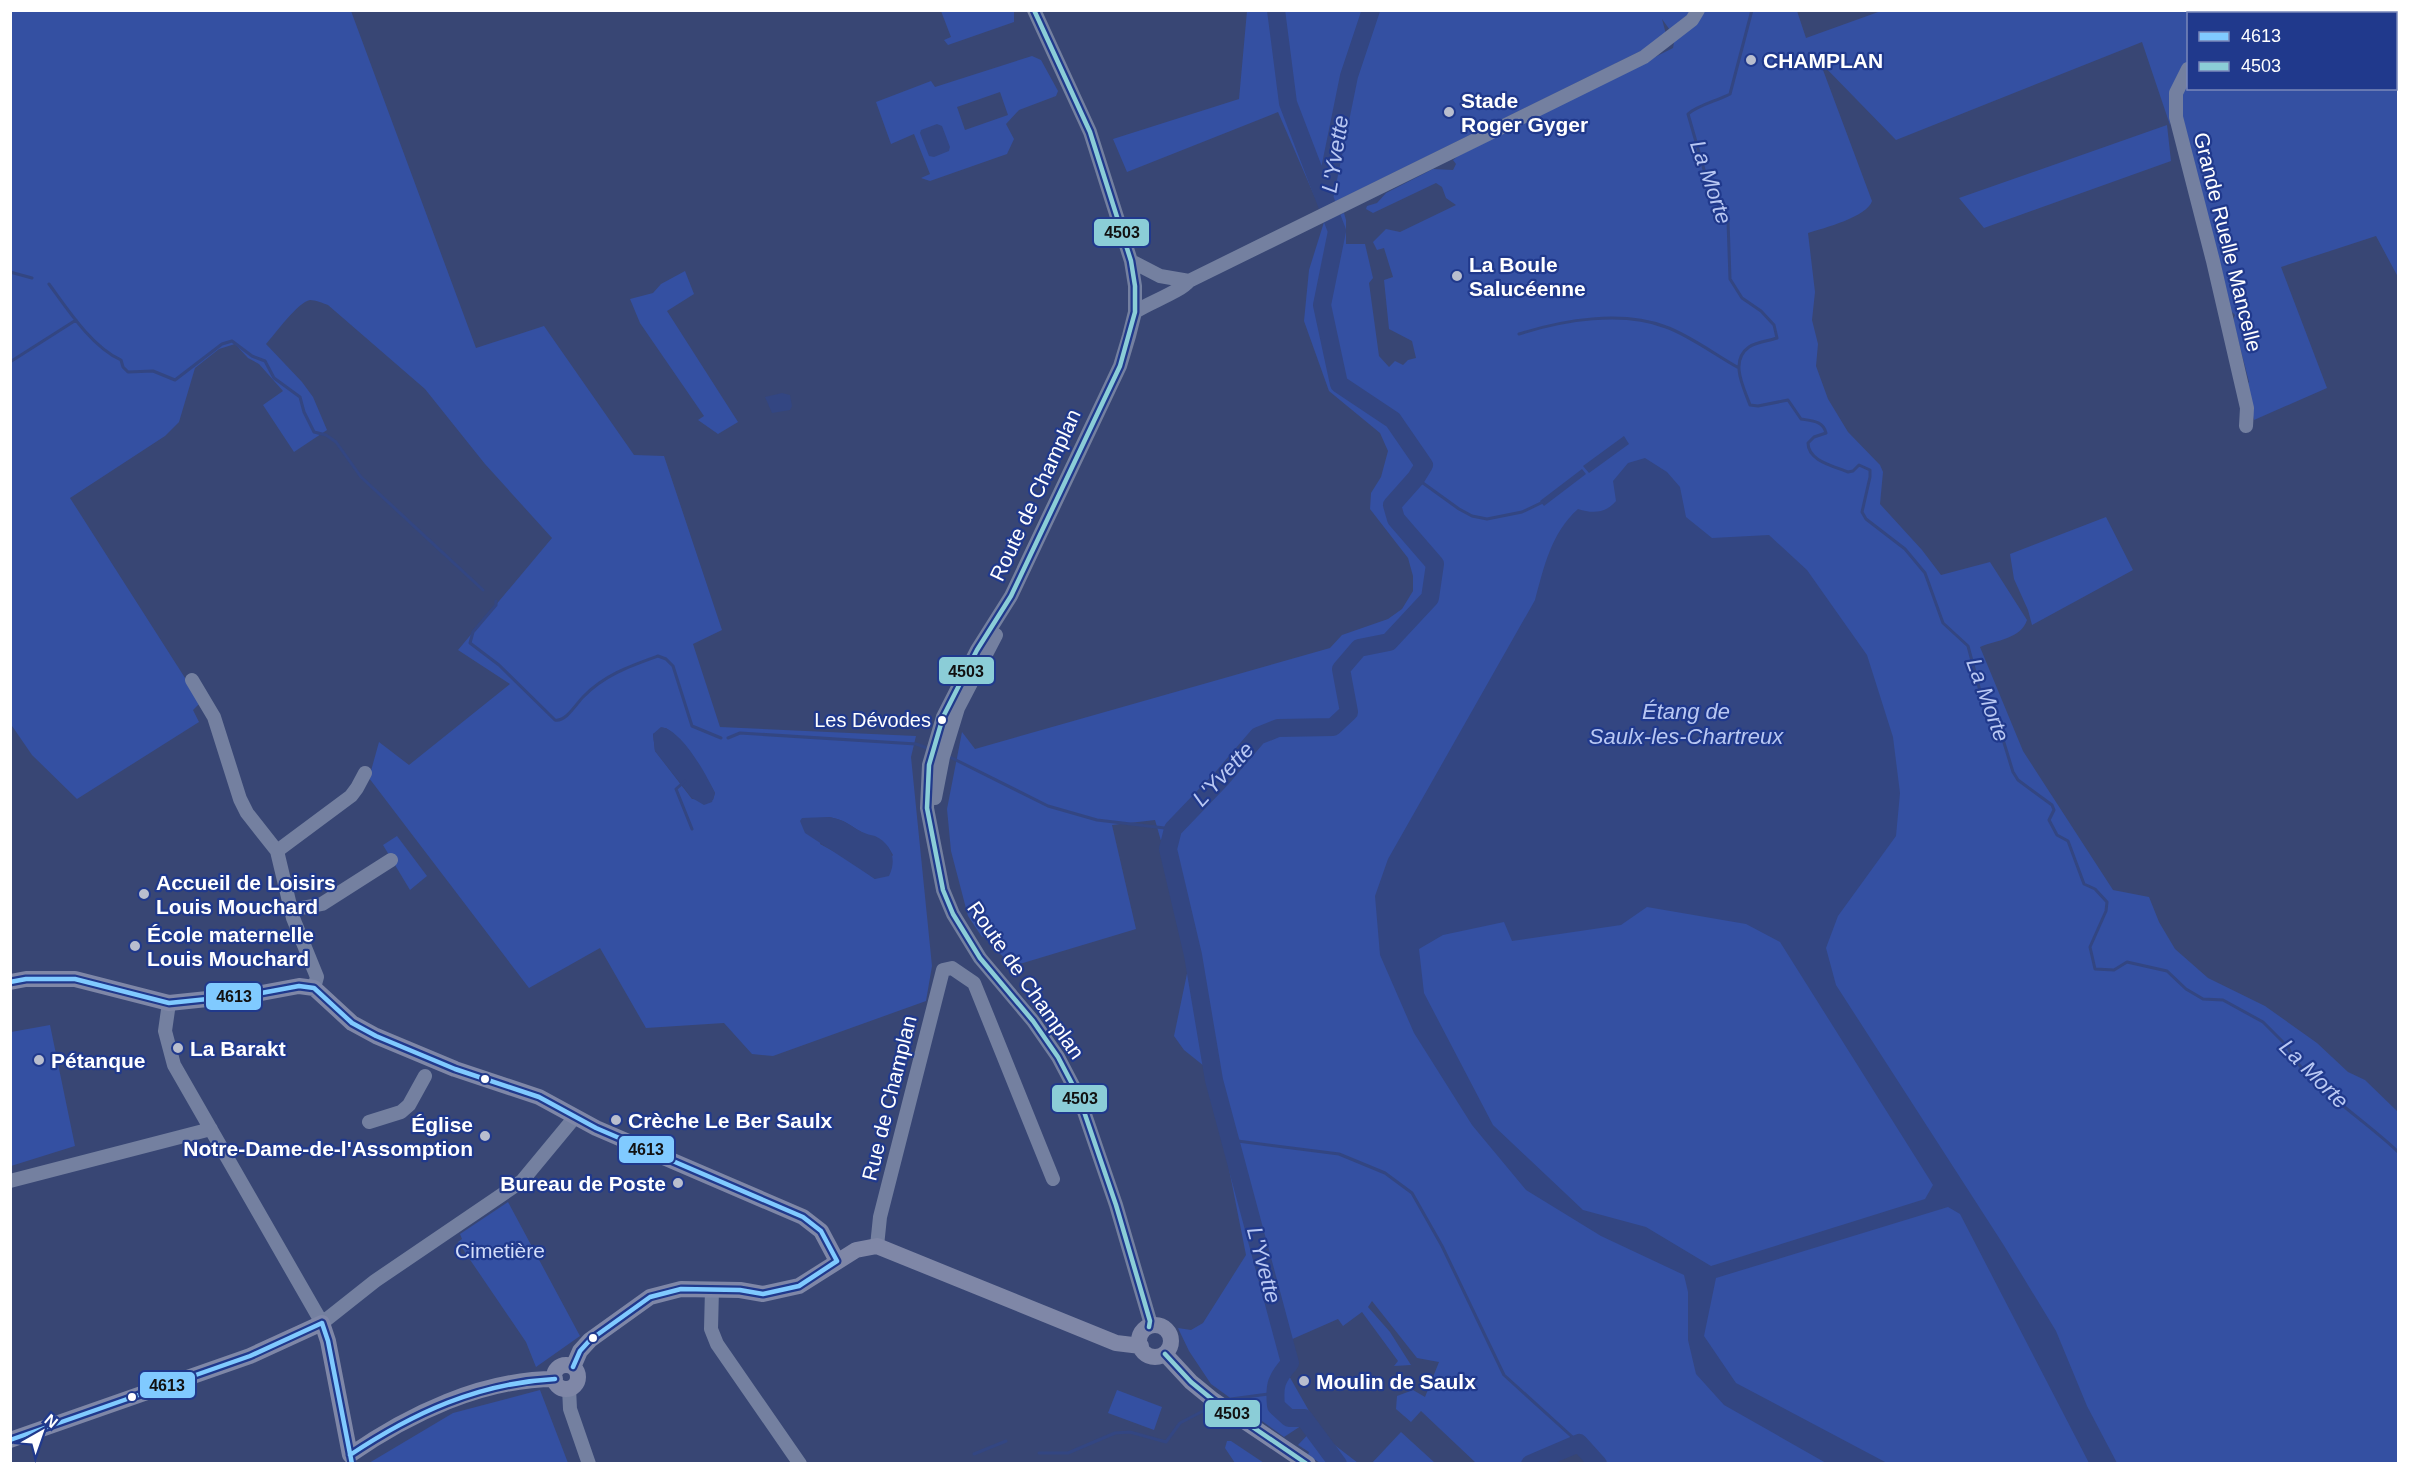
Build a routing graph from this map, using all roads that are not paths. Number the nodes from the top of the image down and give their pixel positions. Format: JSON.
{"nodes":[{"id":1,"x":1034,"y":10,"type":"edge"},
{"id":2,"x":1698,"y":10,"type":"edge"},
{"id":3,"x":2187,"y":71,"type":"edge"},
{"id":4,"x":1131,"y":261,"type":"junction"},
{"id":5,"x":1190,"y":280,"type":"junction"},
{"id":6,"x":1134,"y":312,"type":"junction"},
{"id":7,"x":2246,"y":426,"type":"dead end"},
{"id":8,"x":192,"y":680,"type":"dead end"},
{"id":9,"x":365,"y":773,"type":"dead end"},
{"id":10,"x":277,"y":851,"type":"junction"},
{"id":11,"x":391,"y":860,"type":"dead end"},
{"id":12,"x":291,"y":910,"type":"junction"},
{"id":13,"x":10,"y":982,"type":"edge"},
{"id":14,"x":314,"y":988,"type":"junction"},
{"id":15,"x":169,"y":1003,"type":"junction"},
{"id":16,"x":440,"y":1069,"type":"junction"},
{"id":17,"x":575,"y":1117,"type":"junction"},
{"id":18,"x":369,"y":1122,"type":"dead end"},
{"id":19,"x":212,"y":1129,"type":"junction"},
{"id":20,"x":1053,"y":1179,"type":"dead end"},
{"id":21,"x":10,"y":1181,"type":"edge"},
{"id":22,"x":877,"y":1246,"type":"junction"},
{"id":23,"x":837,"y":1261,"type":"junction"},
{"id":24,"x":712,"y":1289,"type":"junction"},
{"id":25,"x":322,"y":1323,"type":"junction"},
{"id":26,"x":1149,"y":1327,"type":"junction"},
{"id":27,"x":1141,"y":1346,"type":"junction"},
{"id":28,"x":1165,"y":1354,"type":"junction"},
{"id":29,"x":562,"y":1384,"type":"junction"},
{"id":30,"x":10,"y":1440,"type":"edge"},
{"id":31,"x":351,"y":1459,"type":"edge"},
{"id":32,"x":590,"y":1464,"type":"edge"},
{"id":33,"x":800,"y":1464,"type":"edge"},
{"id":34,"x":1308,"y":1464,"type":"edge"}],
"edges":[{"from":1,"to":4,"type":"street","name":"Route de Champlan"},
{"from":2,"to":5,"type":"street"},
{"from":3,"to":7,"type":"street","name":"Grande Ruelle Mancelle"},
{"from":4,"to":5,"type":"street"},
{"from":4,"to":6,"type":"street","name":"Route de Champlan"},
{"from":5,"to":6,"type":"street"},
{"from":6,"to":26,"type":"street","name":"Route de Champlan"},
{"from":8,"to":10,"type":"street"},
{"from":9,"to":10,"type":"street"},
{"from":10,"to":12,"type":"street"},
{"from":11,"to":12,"type":"street"},
{"from":12,"to":14,"type":"street"},
{"from":13,"to":15,"type":"main road"},
{"from":14,"to":15,"type":"main road"},
{"from":14,"to":16,"type":"main road"},
{"from":15,"to":19,"type":"street"},
{"from":16,"to":17,"type":"main road"},
{"from":16,"to":18,"type":"street"},
{"from":17,"to":23,"type":"main road"},
{"from":17,"to":25,"type":"street"},
{"from":19,"to":21,"type":"street"},
{"from":19,"to":25,"type":"street"},
{"from":20,"to":22,"type":"street","name":"Rue de Champlan"},
{"from":22,"to":23,"type":"main road"},
{"from":22,"to":27,"type":"main road"},
{"from":23,"to":24,"type":"main road"},
{"from":24,"to":29,"type":"main road"},
{"from":24,"to":33,"type":"street"},
{"from":25,"to":30,"type":"main road"},
{"from":25,"to":31,"type":"main road"},
{"from":26,"to":27,"type":"main road"},
{"from":26,"to":28,"type":"main road"},
{"from":27,"to":28,"type":"main road"},
{"from":28,"to":34,"type":"main road"},
{"from":29,"to":31,"type":"main road"},
{"from":29,"to":32,"type":"street"}]}
